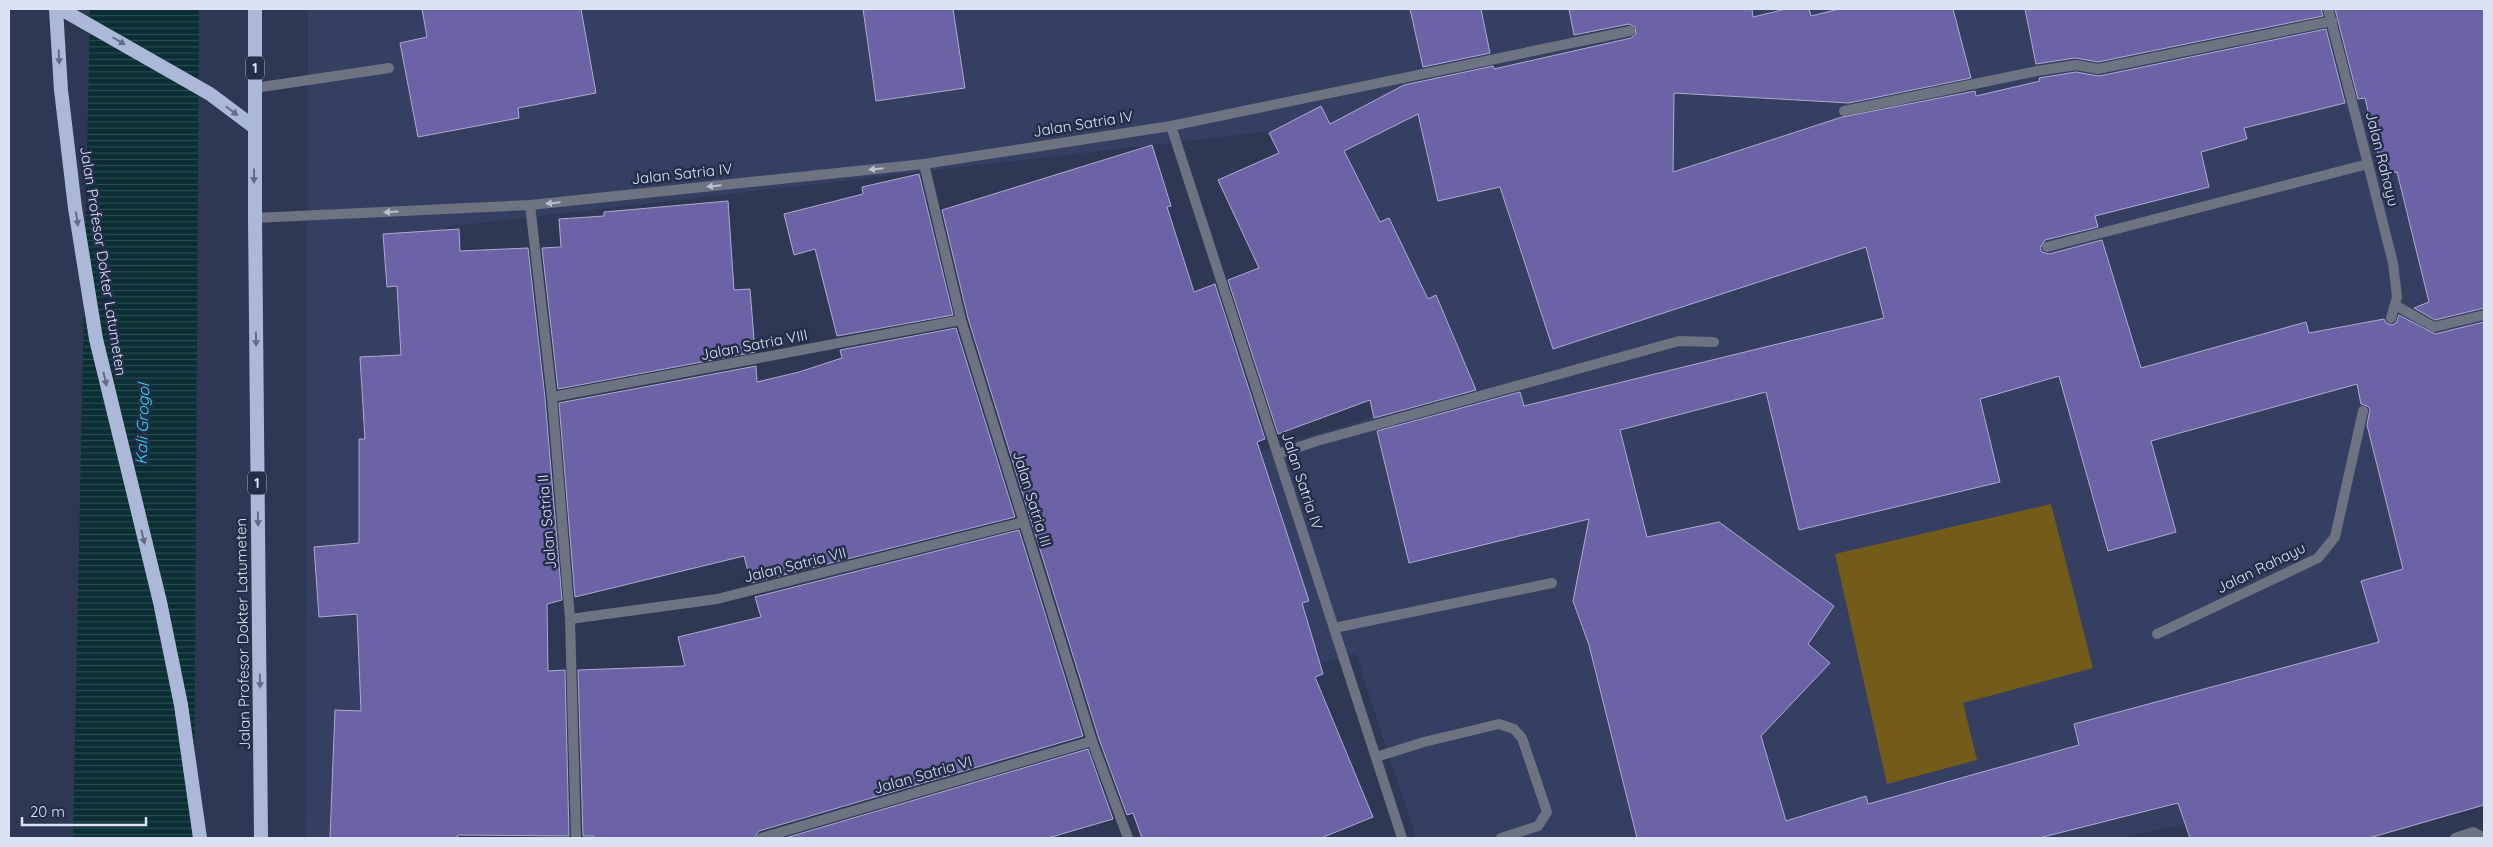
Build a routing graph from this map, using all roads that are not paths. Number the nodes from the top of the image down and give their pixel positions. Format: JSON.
{"nodes":[{"id":1,"x":56,"y":9,"type":"edge"},
{"id":2,"x":61,"y":9,"type":"edge"},
{"id":3,"x":255,"y":9,"type":"edge"},
{"id":4,"x":2328,"y":9,"type":"edge"},
{"id":5,"x":2332,"y":21,"type":"junction"},
{"id":6,"x":1630,"y":31,"type":"dead end"},
{"id":7,"x":389,"y":68,"type":"dead end"},
{"id":8,"x":254,"y":88,"type":"junction"},
{"id":9,"x":1844,"y":111,"type":"dead end"},
{"id":10,"x":1171,"y":126,"type":"junction"},
{"id":11,"x":254,"y":127,"type":"junction"},
{"id":12,"x":924,"y":164,"type":"junction"},
{"id":13,"x":2368,"y":164,"type":"junction"},
{"id":14,"x":530,"y":205,"type":"junction"},
{"id":15,"x":255,"y":218,"type":"junction"},
{"id":16,"x":2047,"y":247,"type":"dead end"},
{"id":17,"x":2395,"y":305,"type":"junction"},
{"id":18,"x":2484,"y":315,"type":"edge"},
{"id":19,"x":2391,"y":318,"type":"dead end"},
{"id":20,"x":960,"y":320,"type":"junction"},
{"id":21,"x":1714,"y":342,"type":"dead end"},
{"id":22,"x":552,"y":397,"type":"junction"},
{"id":23,"x":2362,"y":411,"type":"dead end"},
{"id":24,"x":1278,"y":454,"type":"junction"},
{"id":25,"x":1024,"y":522,"type":"junction"},
{"id":26,"x":1552,"y":583,"type":"dead end"},
{"id":27,"x":570,"y":619,"type":"junction"},
{"id":28,"x":1334,"y":628,"type":"junction"},
{"id":29,"x":2157,"y":634,"type":"dead end"},
{"id":30,"x":1092,"y":741,"type":"junction"},
{"id":31,"x":1376,"y":757,"type":"junction"},
{"id":32,"x":200,"y":838,"type":"edge"},
{"id":33,"x":261,"y":838,"type":"edge"},
{"id":34,"x":576,"y":838,"type":"edge"},
{"id":35,"x":761,"y":838,"type":"edge"},
{"id":36,"x":1128,"y":838,"type":"edge"},
{"id":37,"x":1402,"y":838,"type":"edge"},
{"id":38,"x":1501,"y":838,"type":"edge"},
{"id":39,"x":2455,"y":838,"type":"edge"},
{"id":40,"x":2484,"y":838,"type":"edge"}],
"edges":[{"from":1,"to":32,"type":"highway","name":"Jalan Profesor Dokter Latumeten","one_way":true},
{"from":2,"to":11,"type":"highway","one_way":true},
{"from":3,"to":8,"type":"highway","name":"Jalan Profesor Dokter Latumeten","number":"1"},
{"from":4,"to":5,"type":"street","name":"Jalan Rahayu"},
{"from":5,"to":9,"type":"street"},
{"from":5,"to":13,"type":"street","name":"Jalan Rahayu"},
{"from":6,"to":10,"type":"street"},
{"from":7,"to":8,"type":"street"},
{"from":8,"to":11,"type":"highway","name":"Jalan Profesor Dokter Latumeten","number":"1"},
{"from":10,"to":12,"type":"street","name":"Jalan Satria IV"},
{"from":10,"to":24,"type":"street","name":"Jalan Satria IV"},
{"from":11,"to":15,"type":"highway","name":"Jalan Profesor Dokter Latumeten","number":"1","one_way":true},
{"from":12,"to":14,"type":"street","name":"Jalan Satria IV","one_way":true},
{"from":12,"to":20,"type":"street","name":"Jalan Satria III"},
{"from":13,"to":16,"type":"street"},
{"from":13,"to":17,"type":"street","name":"Jalan Rahayu"},
{"from":14,"to":15,"type":"street","name":"Jalan Satria IV","one_way":true},
{"from":14,"to":22,"type":"street","name":"Jalan Satria II"},
{"from":15,"to":33,"type":"highway","name":"Jalan Profesor Dokter Latumeten","number":"1","one_way":true},
{"from":17,"to":18,"type":"street"},
{"from":17,"to":19,"type":"street","name":"Jalan Rahayu"},
{"from":20,"to":22,"type":"street","name":"Jalan Satria VIII"},
{"from":20,"to":25,"type":"street","name":"Jalan Satria III"},
{"from":21,"to":24,"type":"street"},
{"from":22,"to":27,"type":"street","name":"Jalan Satria II"},
{"from":23,"to":29,"type":"street","name":"Jalan Rahayu"},
{"from":24,"to":28,"type":"street","name":"Jalan Satria IV"},
{"from":25,"to":27,"type":"street","name":"Jalan Satria VII"},
{"from":25,"to":30,"type":"street","name":"Jalan Satria III"},
{"from":26,"to":28,"type":"street"},
{"from":27,"to":34,"type":"street","name":"Jalan Satria II"},
{"from":28,"to":31,"type":"street","name":"Jalan Satria IV"},
{"from":30,"to":35,"type":"street","name":"Jalan Satria VI"},
{"from":30,"to":36,"type":"street","name":"Jalan Satria III"},
{"from":31,"to":37,"type":"street","name":"Jalan Satria IV"},
{"from":31,"to":38,"type":"street"},
{"from":39,"to":40,"type":"street"}]}
